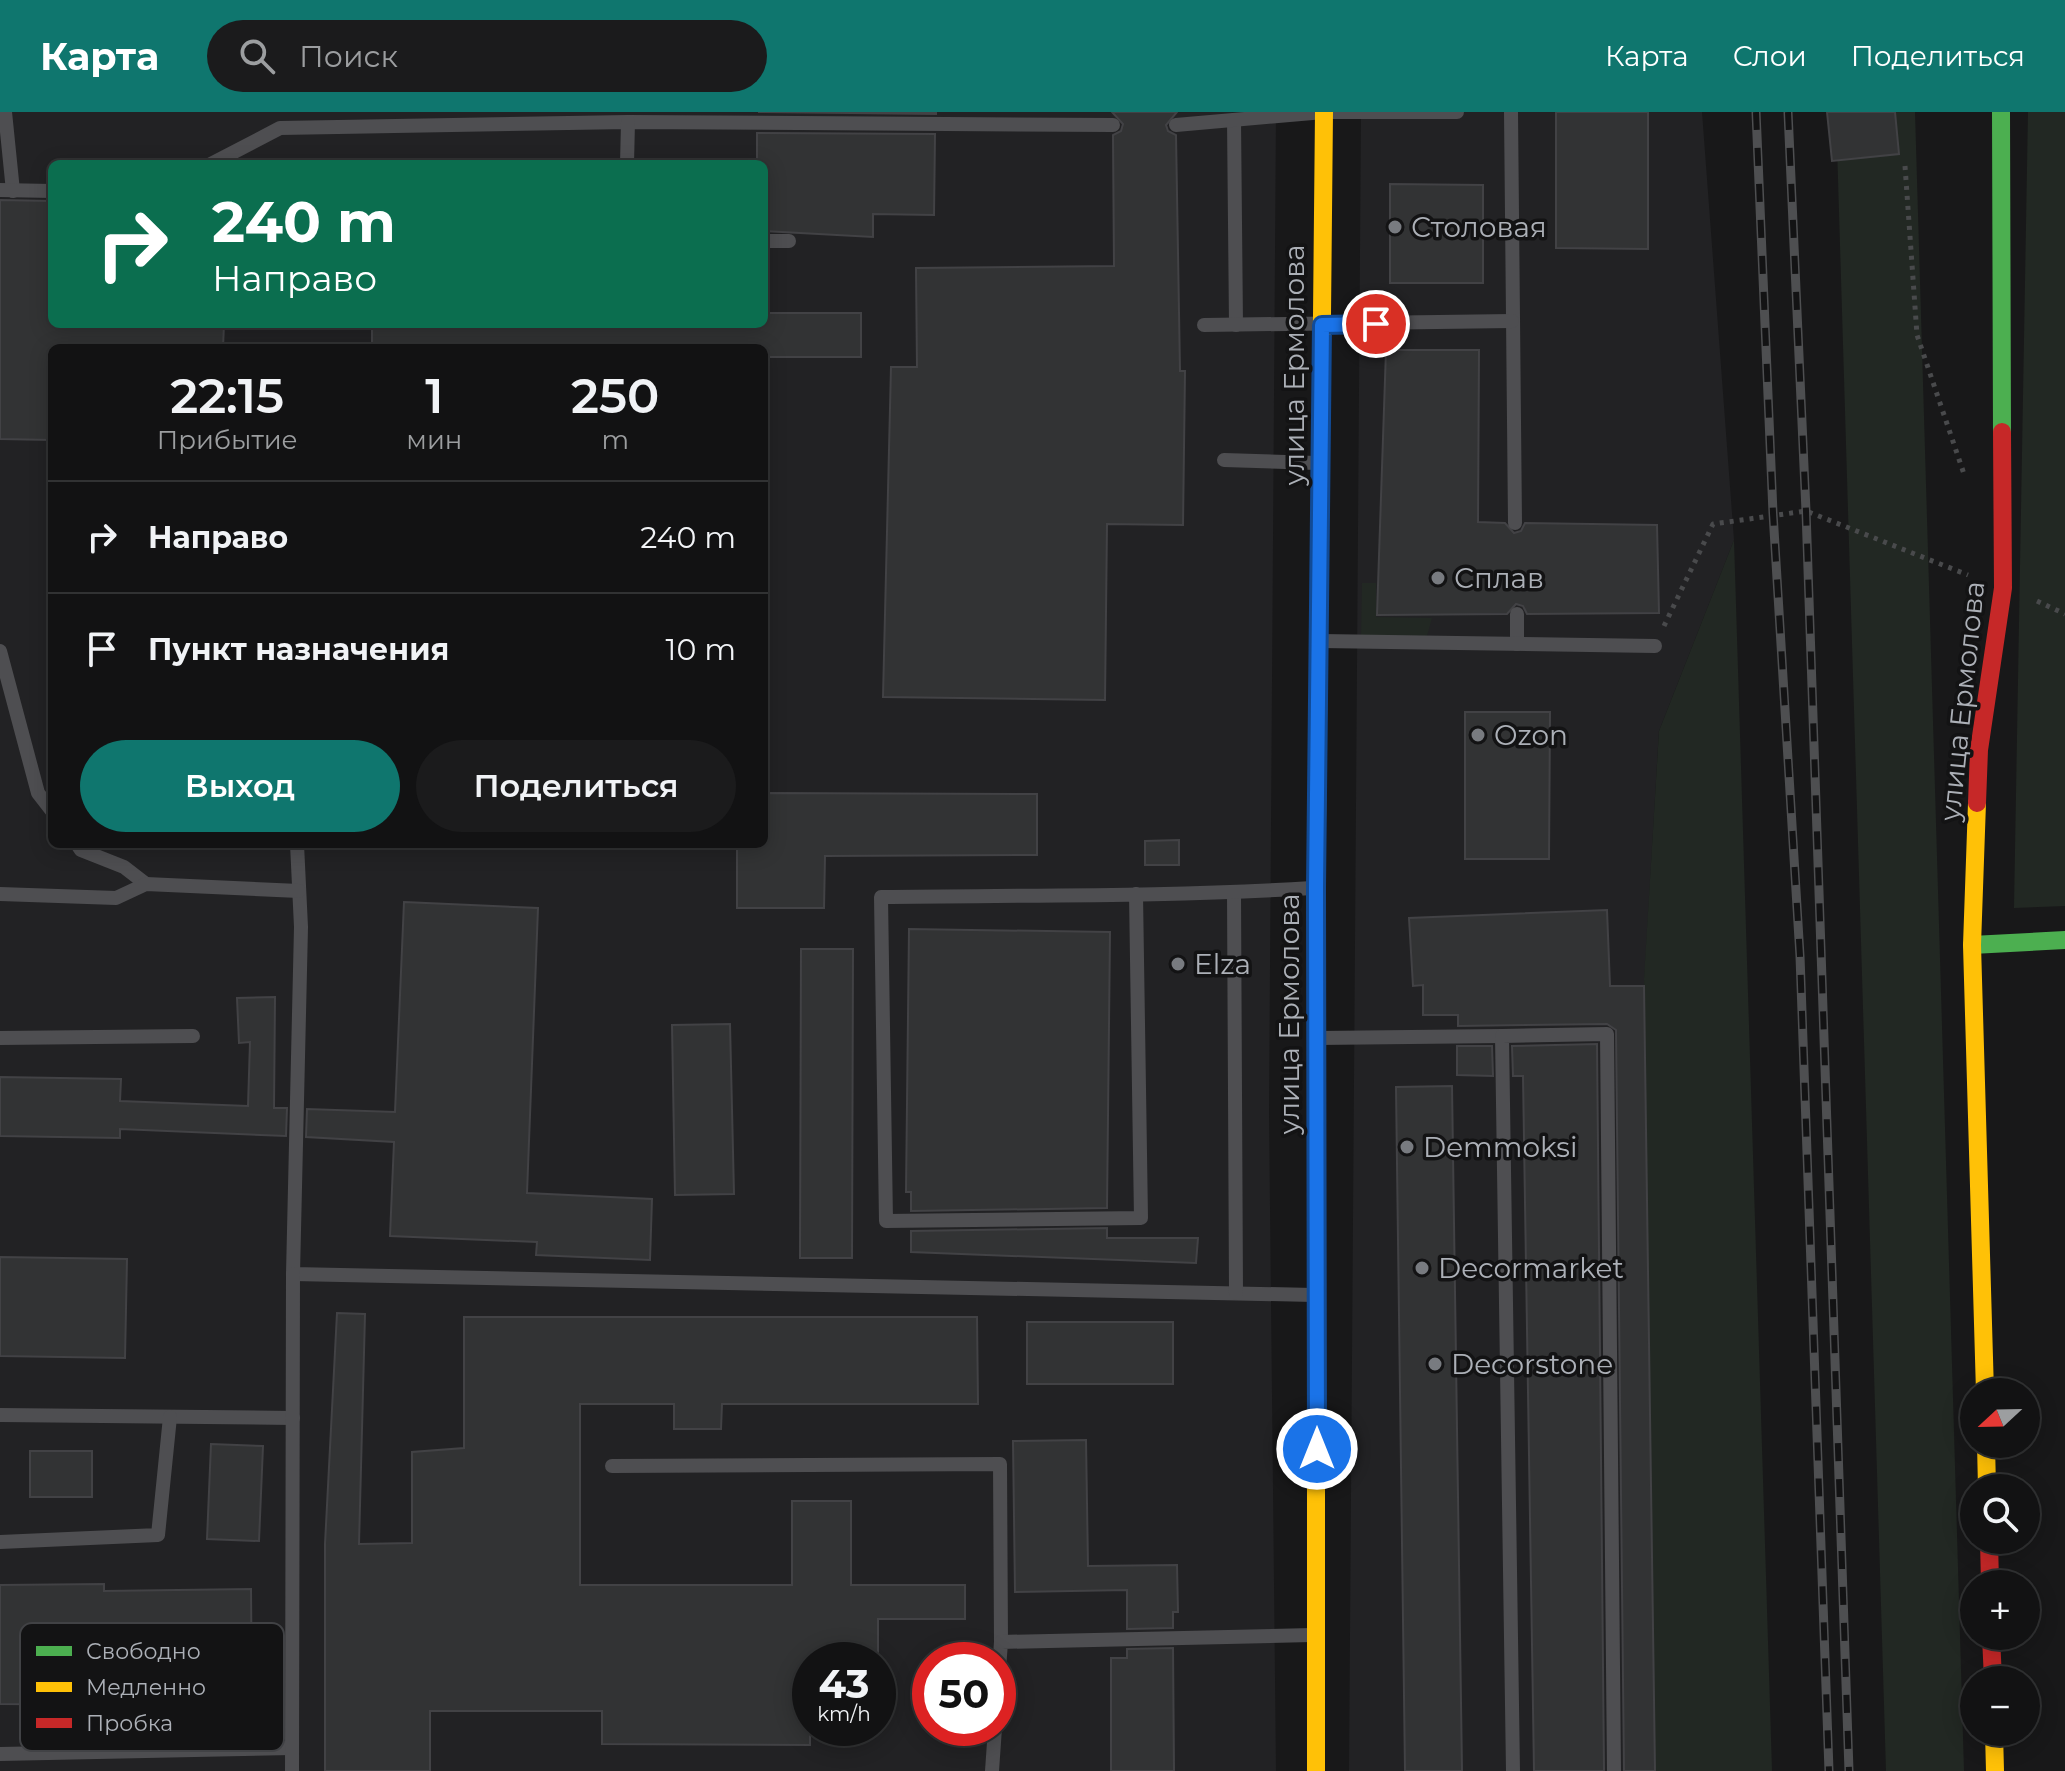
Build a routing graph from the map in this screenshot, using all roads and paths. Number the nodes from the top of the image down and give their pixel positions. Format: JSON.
{"nodes":[{"id":1,"x":5,"y":112,"type":"edge"},
{"id":2,"x":1324,"y":112,"type":"edge"},
{"id":3,"x":1457,"y":112,"type":"edge"},
{"id":4,"x":1511,"y":112,"type":"edge"},
{"id":5,"x":2001,"y":112,"type":"edge"},
{"id":6,"x":1234,"y":120,"type":"junction"},
{"id":7,"x":628,"y":122,"type":"junction"},
{"id":8,"x":1113,"y":125,"type":"dead end"},
{"id":9,"x":1176,"y":125,"type":"dead end"},
{"id":10,"x":4,"y":153,"type":"edge"},
{"id":11,"x":219,"y":160,"type":"edge"},
{"id":12,"x":627,"y":160,"type":"edge"},
{"id":13,"x":1905,"y":166,"type":"dead end"},
{"id":14,"x":6,"y":191,"type":"edge"},
{"id":15,"x":48,"y":191,"type":"edge"},
{"id":16,"x":768,"y":241,"type":"edge"},
{"id":17,"x":789,"y":241,"type":"dead end"},
{"id":18,"x":1512,"y":321,"type":"junction"},
{"id":19,"x":1204,"y":325,"type":"dead end"},
{"id":20,"x":1236,"y":325,"type":"junction"},
{"id":21,"x":1322,"y":325,"type":"junction"},
{"id":22,"x":1224,"y":460,"type":"dead end"},
{"id":23,"x":1322,"y":463,"type":"junction"},
{"id":24,"x":1968,"y":484,"type":"dead end"},
{"id":25,"x":1515,"y":523,"type":"dead end"},
{"id":26,"x":2003,"y":588,"type":"junction"},
{"id":27,"x":1517,"y":614,"type":"dead end"},
{"id":28,"x":2065,"y":614,"type":"edge"},
{"id":29,"x":1321,"y":641,"type":"junction"},
{"id":30,"x":1517,"y":644,"type":"junction"},
{"id":31,"x":1655,"y":646,"type":"joint"},
{"id":32,"x":0,"y":651,"type":"edge"},
{"id":33,"x":48,"y":806,"type":"edge"},
{"id":34,"x":80,"y":848,"type":"edge"},
{"id":35,"x":297,"y":848,"type":"edge"},
{"id":36,"x":146,"y":884,"type":"junction"},
{"id":37,"x":1316,"y":888,"type":"junction"},
{"id":38,"x":299,"y":891,"type":"junction"},
{"id":39,"x":1234,"y":893,"type":"junction"},
{"id":40,"x":0,"y":894,"type":"edge"},
{"id":41,"x":1136,"y":894,"type":"junction"},
{"id":42,"x":2065,"y":940,"type":"edge"},
{"id":43,"x":1972,"y":945,"type":"junction"},
{"id":44,"x":193,"y":1036,"type":"dead end"},
{"id":45,"x":1502,"y":1036,"type":"junction"},
{"id":46,"x":0,"y":1038,"type":"edge"},
{"id":47,"x":1317,"y":1038,"type":"junction"},
{"id":48,"x":293,"y":1274,"type":"junction"},
{"id":49,"x":1236,"y":1293,"type":"junction"},
{"id":50,"x":1318,"y":1295,"type":"junction"},
{"id":51,"x":1985,"y":1378,"type":"edge"},
{"id":52,"x":0,"y":1415,"type":"edge"},
{"id":53,"x":170,"y":1417,"type":"junction"},
{"id":54,"x":293,"y":1418,"type":"junction"},
{"id":55,"x":612,"y":1466,"type":"dead end"},
{"id":56,"x":0,"y":1542,"type":"edge"},
{"id":57,"x":1317,"y":1635,"type":"junction"},
{"id":58,"x":1001,"y":1642,"type":"joint"},
{"id":59,"x":994,"y":1746,"type":"edge"},
{"id":60,"x":1994,"y":1746,"type":"edge"},
{"id":61,"x":284,"y":1748,"type":"edge"},
{"id":62,"x":292,"y":1748,"type":"junction"},
{"id":63,"x":146,"y":1751,"type":"edge"},
{"id":64,"x":0,"y":1754,"type":"edge"},
{"id":65,"x":292,"y":1771,"type":"edge"},
{"id":66,"x":992,"y":1771,"type":"edge"},
{"id":67,"x":1316,"y":1771,"type":"edge"},
{"id":68,"x":1513,"y":1771,"type":"edge"},
{"id":69,"x":1614,"y":1771,"type":"edge"},
{"id":70,"x":1995,"y":1771,"type":"edge"}],
"edges":[{"from":1,"to":10,"type":"lane"},
{"from":2,"to":3,"type":"lane"},
{"from":2,"to":6,"type":"lane"},
{"from":2,"to":21,"type":"main road","name":"улица Ермолова"},
{"from":4,"to":18,"type":"lane"},
{"from":5,"to":26,"type":"main road","name":"улица Ермолова"},
{"from":6,"to":9,"type":"lane"},
{"from":6,"to":20,"type":"lane"},
{"from":7,"to":8,"type":"lane"},
{"from":7,"to":11,"type":"lane"},
{"from":7,"to":12,"type":"lane"},
{"from":10,"to":14,"type":"lane"},
{"from":13,"to":24,"type":"path"},
{"from":14,"to":15,"type":"lane"},
{"from":16,"to":17,"type":"lane"},
{"from":18,"to":21,"type":"lane"},
{"from":18,"to":25,"type":"lane"},
{"from":19,"to":20,"type":"lane"},
{"from":20,"to":21,"type":"lane"},
{"from":21,"to":23,"type":"main road","name":"улица Ермолова"},
{"from":22,"to":23,"type":"lane"},
{"from":23,"to":29,"type":"main road","name":"улица Ермолова"},
{"from":26,"to":28,"type":"path"},
{"from":26,"to":31,"type":"path"},
{"from":26,"to":43,"type":"main road","name":"улица Ермолова"},
{"from":27,"to":30,"type":"lane"},
{"from":29,"to":30,"type":"lane"},
{"from":29,"to":37,"type":"main road","name":"улица Ермолова"},
{"from":30,"to":31,"type":"lane"},
{"from":32,"to":33,"type":"lane"},
{"from":34,"to":36,"type":"lane"},
{"from":35,"to":38,"type":"lane"},
{"from":36,"to":38,"type":"lane"},
{"from":36,"to":40,"type":"lane"},
{"from":37,"to":39,"type":"lane"},
{"from":37,"to":47,"type":"main road","name":"улица Ермолова"},
{"from":38,"to":48,"type":"lane"},
{"from":39,"to":41,"type":"lane"},
{"from":39,"to":49,"type":"lane"},
{"from":41,"to":41,"type":"lane"},
{"from":42,"to":43,"type":"main road"},
{"from":43,"to":51,"type":"main road","name":"улица Ермолова"},
{"from":44,"to":46,"type":"lane"},
{"from":45,"to":47,"type":"lane"},
{"from":45,"to":68,"type":"lane"},
{"from":45,"to":69,"type":"lane"},
{"from":47,"to":50,"type":"main road","name":"улица Ермолова"},
{"from":48,"to":49,"type":"lane"},
{"from":48,"to":54,"type":"lane"},
{"from":49,"to":50,"type":"lane"},
{"from":50,"to":57,"type":"main road","name":"улица Ермолова"},
{"from":52,"to":53,"type":"lane"},
{"from":53,"to":54,"type":"lane"},
{"from":53,"to":56,"type":"lane"},
{"from":54,"to":62,"type":"lane"},
{"from":55,"to":58,"type":"lane"},
{"from":57,"to":58,"type":"lane"},
{"from":57,"to":67,"type":"main road","name":"улица Ермолова"},
{"from":59,"to":66,"type":"lane"},
{"from":60,"to":70,"type":"main road"},
{"from":61,"to":62,"type":"lane"},
{"from":62,"to":65,"type":"lane"},
{"from":63,"to":64,"type":"lane"}]}
